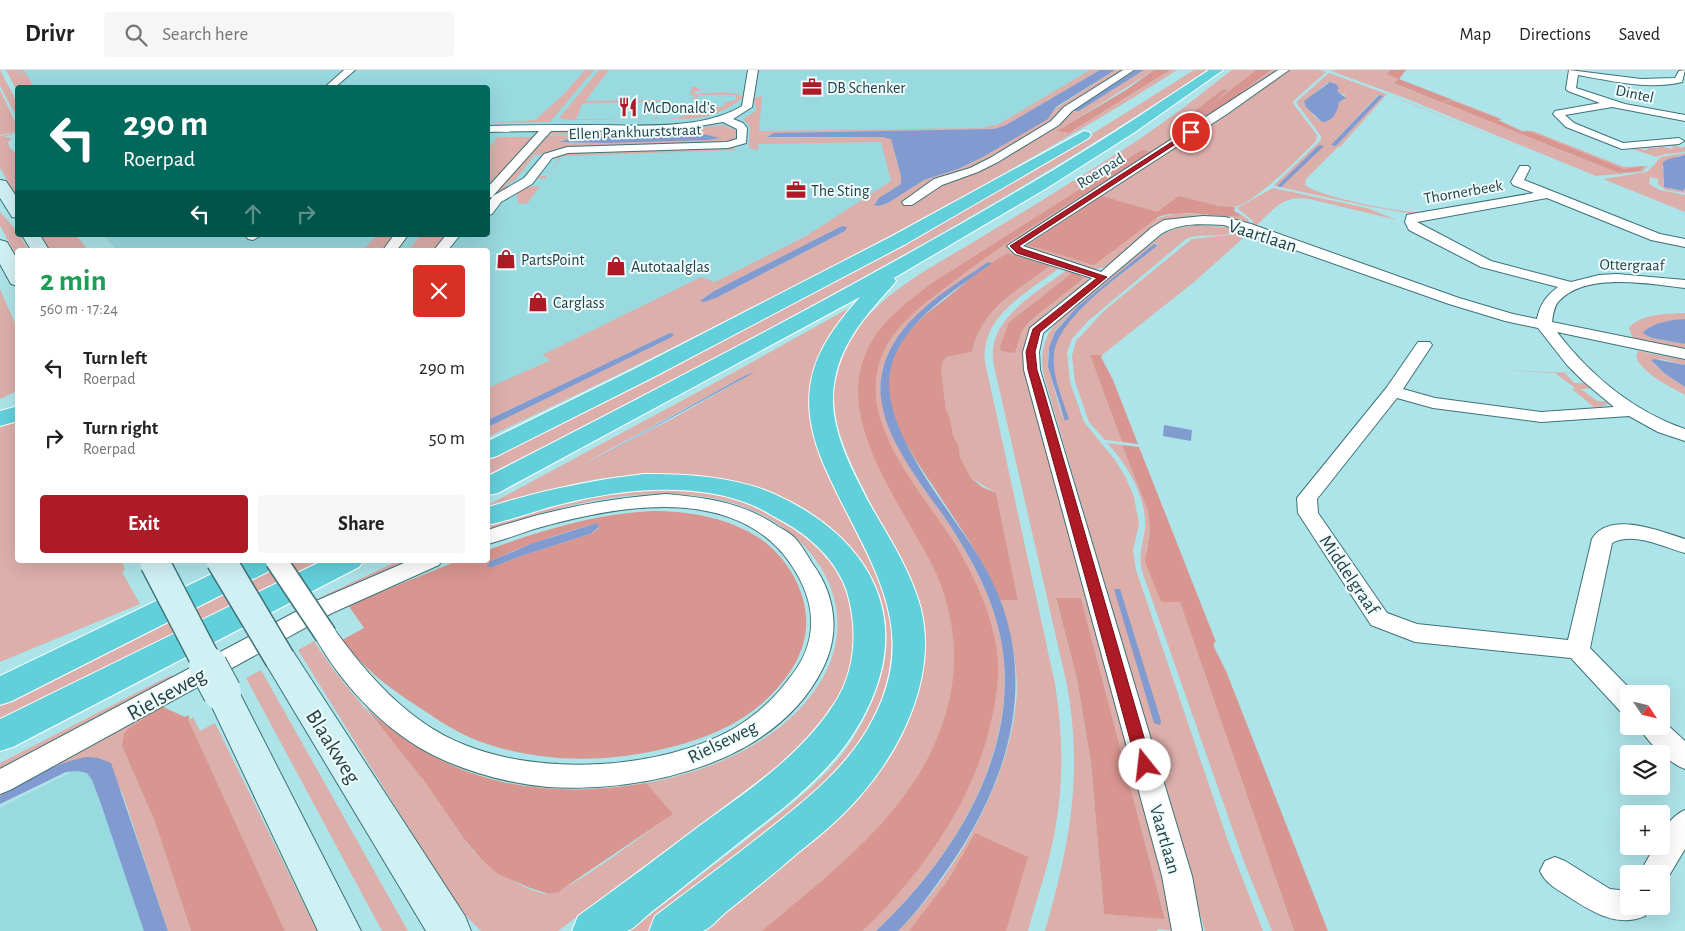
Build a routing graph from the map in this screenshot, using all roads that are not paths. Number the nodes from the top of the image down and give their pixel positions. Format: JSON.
{"nodes":[{"id":1,"x":350,"y":70,"type":"edge"},
{"id":2,"x":752,"y":70,"type":"edge"},
{"id":3,"x":1129,"y":70,"type":"edge"},
{"id":4,"x":1186,"y":70,"type":"edge"},
{"id":5,"x":1217,"y":70,"type":"edge"},
{"id":6,"x":1284,"y":70,"type":"edge"},
{"id":7,"x":1574,"y":71,"type":"edge"},
{"id":8,"x":1685,"y":72,"type":"edge"},
{"id":9,"x":1673,"y":82,"type":"junction"},
{"id":10,"x":332,"y":85,"type":"edge"},
{"id":11,"x":1685,"y":86,"type":"edge"},
{"id":12,"x":1160,"y":87,"type":"dead end"},
{"id":13,"x":1610,"y":104,"type":"junction"},
{"id":14,"x":1685,"y":118,"type":"edge"},
{"id":15,"x":725,"y":119,"type":"junction"},
{"id":16,"x":691,"y":124,"type":"junction"},
{"id":17,"x":493,"y":127,"type":"edge"},
{"id":18,"x":548,"y":128,"type":"junction"},
{"id":19,"x":1095,"y":128,"type":"dead end"},
{"id":20,"x":1679,"y":141,"type":"dead end"},
{"id":21,"x":1524,"y":168,"type":"dead end"},
{"id":22,"x":0,"y":185,"type":"edge"},
{"id":23,"x":490,"y":192,"type":"edge"},
{"id":24,"x":1548,"y":194,"type":"junction"},
{"id":25,"x":908,"y":202,"type":"dead end"},
{"id":26,"x":490,"y":208,"type":"edge"},
{"id":27,"x":15,"y":209,"type":"edge"},
{"id":28,"x":32,"y":237,"type":"edge"},
{"id":29,"x":400,"y":237,"type":"edge"},
{"id":30,"x":415,"y":237,"type":"edge"},
{"id":31,"x":451,"y":237,"type":"edge"},
{"id":32,"x":466,"y":237,"type":"edge"},
{"id":33,"x":1685,"y":243,"type":"edge"},
{"id":34,"x":0,"y":246,"type":"edge"},
{"id":35,"x":39,"y":248,"type":"edge"},
{"id":36,"x":391,"y":248,"type":"edge"},
{"id":37,"x":406,"y":248,"type":"edge"},
{"id":38,"x":443,"y":248,"type":"edge"},
{"id":39,"x":458,"y":248,"type":"edge"},
{"id":40,"x":899,"y":266,"type":"junction"},
{"id":41,"x":15,"y":274,"type":"edge"},
{"id":42,"x":1103,"y":277,"type":"junction"},
{"id":43,"x":1685,"y":284,"type":"edge"},
{"id":44,"x":1571,"y":286,"type":"junction"},
{"id":45,"x":1544,"y":326,"type":"junction"},
{"id":46,"x":1424,"y":345,"type":"dead end"},
{"id":47,"x":1685,"y":354,"type":"edge"},
{"id":48,"x":1393,"y":391,"type":"junction"},
{"id":49,"x":15,"y":397,"type":"edge"},
{"id":50,"x":0,"y":402,"type":"edge"},
{"id":51,"x":1632,"y":411,"type":"junction"},
{"id":52,"x":15,"y":414,"type":"edge"},
{"id":53,"x":0,"y":419,"type":"edge"},
{"id":54,"x":1685,"y":435,"type":"edge"},
{"id":55,"x":490,"y":450,"type":"edge"},
{"id":56,"x":490,"y":486,"type":"edge"},
{"id":57,"x":490,"y":515,"type":"edge"},
{"id":58,"x":490,"y":536,"type":"edge"},
{"id":59,"x":1685,"y":546,"type":"edge"},
{"id":60,"x":155,"y":563,"type":"edge"},
{"id":61,"x":222,"y":563,"type":"edge"},
{"id":62,"x":261,"y":563,"type":"edge"},
{"id":63,"x":278,"y":563,"type":"edge"},
{"id":64,"x":343,"y":563,"type":"edge"},
{"id":65,"x":359,"y":563,"type":"edge"},
{"id":66,"x":424,"y":563,"type":"edge"},
{"id":67,"x":294,"y":589,"type":"junction"},
{"id":68,"x":126,"y":629,"type":"junction"},
{"id":69,"x":1578,"y":650,"type":"junction"},
{"id":70,"x":0,"y":675,"type":"edge"},
{"id":71,"x":0,"y":691,"type":"edge"},
{"id":72,"x":1620,"y":694,"type":"edge"},
{"id":73,"x":1661,"y":735,"type":"edge"},
{"id":74,"x":0,"y":736,"type":"edge"},
{"id":75,"x":1685,"y":758,"type":"edge"},
{"id":76,"x":10,"y":777,"type":"edge"},
{"id":77,"x":1685,"y":823,"type":"edge"},
{"id":78,"x":1659,"y":865,"type":"edge"},
{"id":79,"x":1554,"y":872,"type":"dead end"},
{"id":80,"x":1620,"y":904,"type":"edge"},
{"id":81,"x":340,"y":931,"type":"edge"},
{"id":82,"x":450,"y":931,"type":"edge"},
{"id":83,"x":593,"y":931,"type":"edge"},
{"id":84,"x":670,"y":931,"type":"edge"},
{"id":85,"x":1186,"y":931,"type":"edge"}],
"edges":[{"from":1,"to":10,"type":"street"},
{"from":2,"to":15,"type":"street"},
{"from":3,"to":25,"type":"street"},
{"from":4,"to":12,"type":"highway"},
{"from":5,"to":40,"type":"highway"},
{"from":6,"to":42,"type":"street","name":"Roerpad"},
{"from":7,"to":9,"type":"street"},
{"from":7,"to":13,"type":"street","name":"Dintel"},
{"from":8,"to":9,"type":"street"},
{"from":9,"to":11,"type":"street"},
{"from":13,"to":14,"type":"street","name":"Dintel"},
{"from":13,"to":20,"type":"street"},
{"from":15,"to":16,"type":"street"},
{"from":15,"to":26,"type":"street","name":"Ellen Pankhurststraat"},
{"from":16,"to":17,"type":"street"},
{"from":16,"to":18,"type":"street"},
{"from":17,"to":18,"type":"street"},
{"from":18,"to":23,"type":"street"},
{"from":19,"to":55,"type":"highway"},
{"from":21,"to":24,"type":"street","name":"Thornerbeek"},
{"from":22,"to":27,"type":"main road"},
{"from":24,"to":33,"type":"street","name":"Thornerbeek"},
{"from":24,"to":44,"type":"street","name":"Thornerbeek"},
{"from":28,"to":35,"type":"main road"},
{"from":29,"to":36,"type":"street"},
{"from":30,"to":37,"type":"street"},
{"from":31,"to":38,"type":"street"},
{"from":32,"to":39,"type":"street"},
{"from":34,"to":41,"type":"main road"},
{"from":40,"to":56,"type":"highway"},
{"from":40,"to":84,"type":"highway"},
{"from":42,"to":45,"type":"street","name":"Vaartlaan"},
{"from":42,"to":85,"type":"street","name":"Vaartlaan"},
{"from":43,"to":44,"type":"street","name":"Ottergraaf"},
{"from":44,"to":45,"type":"street","name":"Ottergraaf"},
{"from":45,"to":47,"type":"street","name":"Vaartlaan"},
{"from":45,"to":51,"type":"street"},
{"from":46,"to":48,"type":"street","name":"Middelgraaf"},
{"from":48,"to":51,"type":"street"},
{"from":48,"to":69,"type":"street","name":"Middelgraaf"},
{"from":49,"to":50,"type":"highway"},
{"from":51,"to":54,"type":"street"},
{"from":52,"to":53,"type":"highway"},
{"from":57,"to":83,"type":"highway"},
{"from":58,"to":63,"type":"street","name":"Rielseweg","bridge":true},
{"from":59,"to":69,"type":"street"},
{"from":60,"to":81,"type":"main road","bridge":true},
{"from":61,"to":82,"type":"main road","name":"Blaakweg","bridge":true},
{"from":62,"to":68,"type":"highway"},
{"from":64,"to":67,"type":"highway"},
{"from":65,"to":67,"type":"highway"},
{"from":66,"to":76,"type":"street","name":"Rielseweg"},
{"from":67,"to":74,"type":"highway"},
{"from":68,"to":70,"type":"highway"},
{"from":68,"to":71,"type":"highway"},
{"from":69,"to":72,"type":"street"},
{"from":73,"to":75,"type":"street"},
{"from":77,"to":78,"type":"street"},
{"from":79,"to":80,"type":"street"}]}
